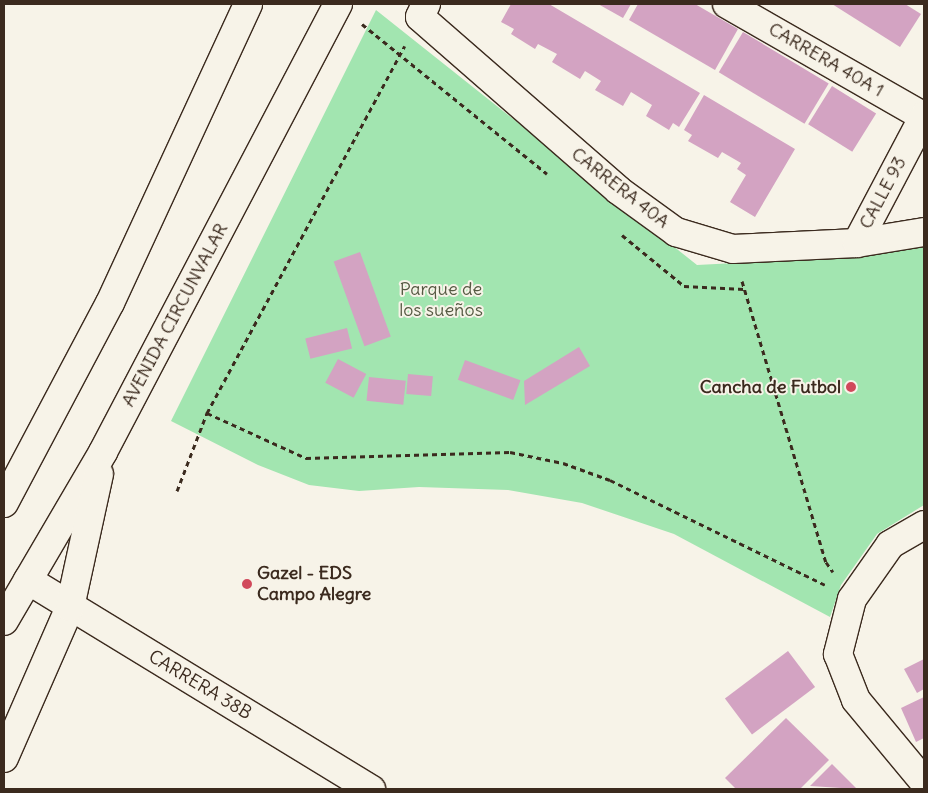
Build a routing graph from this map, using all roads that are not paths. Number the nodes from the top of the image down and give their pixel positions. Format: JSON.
{"nodes":[{"id":1,"x":248,"y":4,"type":"edge"},
{"id":2,"x":338,"y":4,"type":"edge"},
{"id":3,"x":727,"y":4,"type":"edge"},
{"id":4,"x":423,"y":10,"type":"edge"},
{"id":5,"x":924,"y":116,"type":"edge"},
{"id":6,"x":924,"y":232,"type":"edge"},
{"id":7,"x":857,"y":243,"type":"junction"},
{"id":8,"x":103,"y":452,"type":"junction"},
{"id":9,"x":27,"y":462,"type":"junction"},
{"id":10,"x":4,"y":484,"type":"edge"},
{"id":11,"x":4,"y":503,"type":"edge"},
{"id":12,"x":924,"y":525,"type":"edge"},
{"id":13,"x":28,"y":580,"type":"junction"},
{"id":14,"x":70,"y":607,"type":"junction"},
{"id":15,"x":4,"y":621,"type":"edge"},
{"id":16,"x":4,"y":758,"type":"edge"},
{"id":17,"x":924,"y":782,"type":"edge"},
{"id":18,"x":372,"y":789,"type":"edge"}],
"edges":[{"from":1,"to":9,"type":"main road"},
{"from":2,"to":8,"type":"main road","name":"AVENIDA CIRCUNVALAR"},
{"from":3,"to":5,"type":"main road","name":"CARRERA 40A 1"},
{"from":4,"to":7,"type":"main road","name":"CARRERA 40A"},
{"from":5,"to":7,"type":"main road","name":"CALLE 93"},
{"from":6,"to":7,"type":"main road","name":"CARRERA 40A"},
{"from":8,"to":13,"type":"main road","name":"AVENIDA CIRCUNVALAR"},
{"from":8,"to":14,"type":"main road"},
{"from":9,"to":10,"type":"main road"},
{"from":9,"to":11,"type":"main road"},
{"from":12,"to":17,"type":"main road"},
{"from":13,"to":14,"type":"main road","name":"CARRERA 38B"},
{"from":13,"to":15,"type":"main road","name":"AVENIDA CIRCUNVALAR"},
{"from":14,"to":16,"type":"main road"},
{"from":14,"to":18,"type":"main road","name":"CARRERA 38B"}]}
